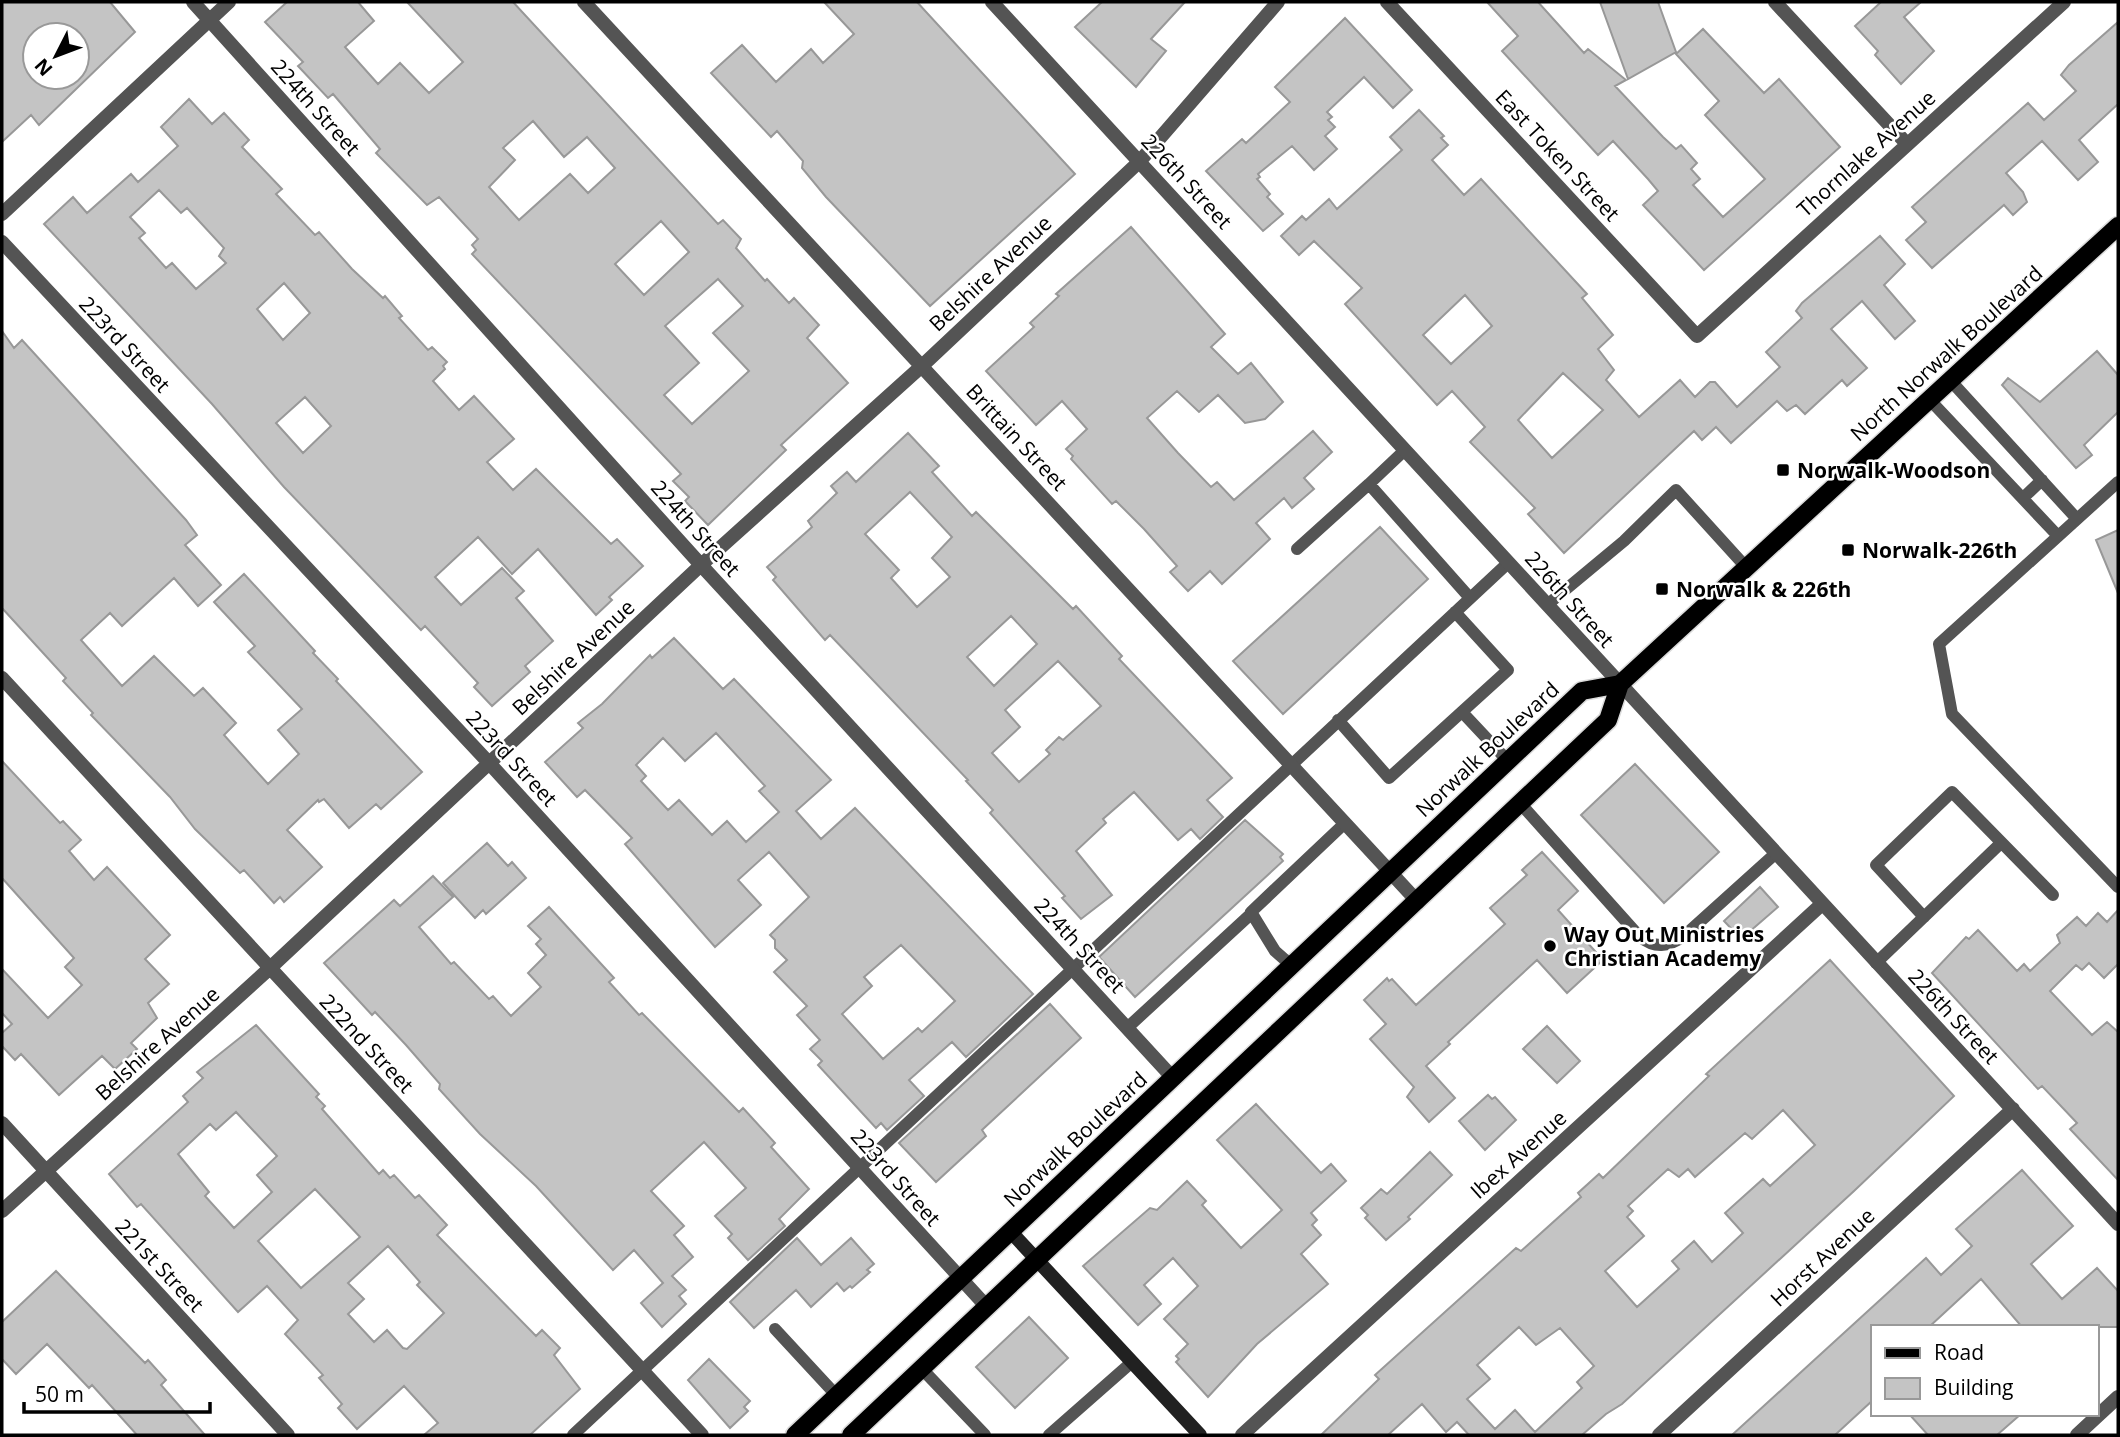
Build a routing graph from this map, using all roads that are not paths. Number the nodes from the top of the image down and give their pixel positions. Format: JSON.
{"nodes":[{"id":1,"x":193,"y":2,"type":"edge"},
{"id":2,"x":229,"y":2,"type":"edge"},
{"id":3,"x":584,"y":2,"type":"edge"},
{"id":4,"x":992,"y":2,"type":"edge"},
{"id":5,"x":1278,"y":2,"type":"edge"},
{"id":6,"x":1387,"y":2,"type":"edge"},
{"id":7,"x":1775,"y":2,"type":"edge"},
{"id":8,"x":2064,"y":2,"type":"edge"},
{"id":9,"x":210,"y":20,"type":"junction"},
{"id":10,"x":1907,"y":144,"type":"junction"},
{"id":11,"x":1140,"y":161,"type":"junction"},
{"id":12,"x":2,"y":214,"type":"edge"},
{"id":13,"x":2118,"y":226,"type":"edge"},
{"id":14,"x":2,"y":242,"type":"edge"},
{"id":15,"x":1697,"y":337,"type":"joint"},
{"id":16,"x":923,"y":365,"type":"junction"},
{"id":17,"x":1950,"y":380,"type":"junction"},
{"id":18,"x":1929,"y":399,"type":"junction"},
{"id":19,"x":1405,"y":450,"type":"junction"},
{"id":20,"x":2042,"y":480,"type":"junction"},
{"id":21,"x":2118,"y":482,"type":"edge"},
{"id":22,"x":1369,"y":484,"type":"junction"},
{"id":23,"x":2023,"y":498,"type":"junction"},
{"id":24,"x":2077,"y":519,"type":"junction"},
{"id":25,"x":2059,"y":536,"type":"junction"},
{"id":26,"x":1297,"y":550,"type":"dead end"},
{"id":27,"x":1508,"y":562,"type":"junction"},
{"id":28,"x":701,"y":565,"type":"junction"},
{"id":29,"x":1745,"y":566,"type":"junction"},
{"id":30,"x":1470,"y":598,"type":"junction"},
{"id":31,"x":1547,"y":605,"type":"junction"},
{"id":32,"x":1455,"y":612,"type":"junction"},
{"id":33,"x":2,"y":678,"type":"edge"},
{"id":34,"x":1620,"y":684,"type":"junction"},
{"id":35,"x":1462,"y":712,"type":"junction"},
{"id":36,"x":1338,"y":720,"type":"junction"},
{"id":37,"x":1508,"y":761,"type":"junction"},
{"id":38,"x":490,"y":764,"type":"junction"},
{"id":39,"x":1290,"y":765,"type":"junction"},
{"id":40,"x":1519,"y":802,"type":"junction"},
{"id":41,"x":1345,"y":823,"type":"junction"},
{"id":42,"x":2001,"y":843,"type":"junction"},
{"id":43,"x":1775,"y":854,"type":"junction"},
{"id":44,"x":1392,"y":872,"type":"junction"},
{"id":45,"x":2118,"y":887,"type":"edge"},
{"id":46,"x":2053,"y":895,"type":"dead end"},
{"id":47,"x":1418,"y":902,"type":"junction"},
{"id":48,"x":1822,"y":904,"type":"junction"},
{"id":49,"x":1252,"y":913,"type":"junction"},
{"id":50,"x":1924,"y":917,"type":"junction"},
{"id":51,"x":1876,"y":964,"type":"junction"},
{"id":52,"x":1292,"y":967,"type":"junction"},
{"id":53,"x":270,"y":968,"type":"junction"},
{"id":54,"x":1073,"y":969,"type":"junction"},
{"id":55,"x":1127,"y":1028,"type":"junction"},
{"id":56,"x":1173,"y":1078,"type":"junction"},
{"id":57,"x":2013,"y":1109,"type":"junction"},
{"id":58,"x":2,"y":1123,"type":"edge"},
{"id":59,"x":860,"y":1168,"type":"junction"},
{"id":60,"x":47,"y":1172,"type":"junction"},
{"id":61,"x":2,"y":1211,"type":"edge"},
{"id":62,"x":2118,"y":1224,"type":"edge"},
{"id":63,"x":1011,"y":1232,"type":"junction"},
{"id":64,"x":1037,"y":1261,"type":"junction"},
{"id":65,"x":961,"y":1279,"type":"junction"},
{"id":66,"x":987,"y":1307,"type":"junction"},
{"id":67,"x":775,"y":1329,"type":"dead end"},
{"id":68,"x":1132,"y":1362,"type":"junction"},
{"id":69,"x":922,"y":1369,"type":"junction"},
{"id":70,"x":642,"y":1371,"type":"junction"},
{"id":71,"x":837,"y":1396,"type":"junction"},
{"id":72,"x":2118,"y":1397,"type":"edge"},
{"id":73,"x":2099,"y":1415,"type":"edge"},
{"id":74,"x":2098,"y":1416,"type":"edge"},
{"id":75,"x":288,"y":1435,"type":"edge"},
{"id":76,"x":573,"y":1435,"type":"edge"},
{"id":77,"x":702,"y":1435,"type":"edge"},
{"id":78,"x":795,"y":1435,"type":"edge"},
{"id":79,"x":851,"y":1435,"type":"edge"},
{"id":80,"x":985,"y":1435,"type":"edge"},
{"id":81,"x":1049,"y":1435,"type":"edge"},
{"id":82,"x":1200,"y":1435,"type":"edge"},
{"id":83,"x":1242,"y":1435,"type":"edge"},
{"id":84,"x":1660,"y":1435,"type":"edge"},
{"id":85,"x":2077,"y":1435,"type":"edge"}],
"edges":[{"from":1,"to":9,"type":"street","name":"224th Street"},
{"from":2,"to":9,"type":"street"},
{"from":3,"to":16,"type":"street","name":"Brittain Street"},
{"from":4,"to":11,"type":"street","name":"226th Street"},
{"from":5,"to":11,"type":"street","name":"Belshire Avenue"},
{"from":6,"to":15,"type":"street","name":"East Token Street"},
{"from":7,"to":10,"type":"street"},
{"from":8,"to":10,"type":"street","name":"Thornlake Avenue"},
{"from":9,"to":12,"type":"street"},
{"from":9,"to":28,"type":"street","name":"224th Street"},
{"from":10,"to":15,"type":"street","name":"Thornlake Avenue"},
{"from":11,"to":16,"type":"street","name":"Belshire Avenue"},
{"from":11,"to":19,"type":"street","name":"226th Street"},
{"from":13,"to":17,"type":"main road","name":"North Norwalk Boulevard"},
{"from":14,"to":38,"type":"street","name":"223rd Street"},
{"from":16,"to":28,"type":"street","name":"Belshire Avenue"},
{"from":16,"to":39,"type":"street","name":"Brittain Street"},
{"from":17,"to":18,"type":"main road","name":"North Norwalk Boulevard"},
{"from":17,"to":20,"type":"lane"},
{"from":18,"to":23,"type":"lane"},
{"from":18,"to":29,"type":"main road","name":"North Norwalk Boulevard"},
{"from":19,"to":22,"type":"lane"},
{"from":19,"to":27,"type":"street","name":"226th Street"},
{"from":20,"to":23,"type":"lane"},
{"from":20,"to":24,"type":"lane"},
{"from":21,"to":24,"type":"lane"},
{"from":22,"to":26,"type":"lane"},
{"from":22,"to":30,"type":"lane"},
{"from":23,"to":25,"type":"lane"},
{"from":24,"to":25,"type":"lane"},
{"from":25,"to":45,"type":"lane"},
{"from":27,"to":30,"type":"lane"},
{"from":27,"to":31,"type":"street","name":"226th Street"},
{"from":28,"to":38,"type":"street","name":"Belshire Avenue"},
{"from":28,"to":54,"type":"street","name":"224th Street"},
{"from":29,"to":31,"type":"lane"},
{"from":29,"to":34,"type":"main road","name":"North Norwalk Boulevard"},
{"from":30,"to":32,"type":"lane"},
{"from":31,"to":34,"type":"street","name":"226th Street"},
{"from":32,"to":35,"type":"lane"},
{"from":32,"to":36,"type":"lane"},
{"from":33,"to":53,"type":"street","name":"222nd Street"},
{"from":34,"to":37,"type":"main road","name":"Norwalk Boulevard"},
{"from":34,"to":40,"type":"main road"},
{"from":34,"to":43,"type":"street","name":"226th Street"},
{"from":35,"to":36,"type":"lane"},
{"from":35,"to":37,"type":"lane"},
{"from":36,"to":39,"type":"lane"},
{"from":37,"to":44,"type":"main road","name":"Norwalk Boulevard"},
{"from":38,"to":53,"type":"street","name":"Belshire Avenue"},
{"from":38,"to":59,"type":"street","name":"223rd Street"},
{"from":39,"to":41,"type":"street","name":"Brittain Street"},
{"from":39,"to":54,"type":"lane"},
{"from":40,"to":43,"type":"lane"},
{"from":40,"to":47,"type":"main road"},
{"from":41,"to":44,"type":"street","name":"Brittain Street"},
{"from":41,"to":49,"type":"lane"},
{"from":42,"to":46,"type":"lane"},
{"from":42,"to":50,"type":"lane"},
{"from":42,"to":50,"type":"lane"},
{"from":43,"to":48,"type":"street","name":"226th Street"},
{"from":44,"to":47,"type":"street","name":"Brittain Street"},
{"from":44,"to":52,"type":"main road","name":"Norwalk Boulevard"},
{"from":47,"to":64,"type":"main road"},
{"from":48,"to":51,"type":"street","name":"226th Street"},
{"from":48,"to":83,"type":"street","name":"Ibex Avenue"},
{"from":49,"to":52,"type":"lane"},
{"from":49,"to":55,"type":"lane"},
{"from":50,"to":51,"type":"lane"},
{"from":51,"to":57,"type":"street","name":"226th Street"},
{"from":52,"to":56,"type":"main road","name":"Norwalk Boulevard"},
{"from":53,"to":60,"type":"street","name":"Belshire Avenue"},
{"from":53,"to":70,"type":"street","name":"222nd Street"},
{"from":54,"to":55,"type":"street","name":"224th Street"},
{"from":54,"to":59,"type":"lane"},
{"from":55,"to":56,"type":"street","name":"224th Street"},
{"from":56,"to":63,"type":"main road","name":"Norwalk Boulevard"},
{"from":57,"to":62,"type":"street","name":"226th Street"},
{"from":57,"to":84,"type":"street","name":"Horst Avenue"},
{"from":58,"to":60,"type":"street","name":"221st Street"},
{"from":59,"to":65,"type":"street","name":"223rd Street"},
{"from":59,"to":70,"type":"lane"},
{"from":60,"to":61,"type":"street","name":"Belshire Avenue"},
{"from":60,"to":75,"type":"street","name":"221st Street"},
{"from":63,"to":64,"type":"street"},
{"from":63,"to":65,"type":"main road","name":"Norwalk Boulevard"},
{"from":64,"to":66,"type":"main road"},
{"from":64,"to":68,"type":"street"},
{"from":65,"to":66,"type":"street","name":"223rd Street"},
{"from":65,"to":71,"type":"main road","name":"Norwalk Boulevard"},
{"from":66,"to":69,"type":"main road"},
{"from":67,"to":71,"type":"lane"},
{"from":68,"to":81,"type":"lane"},
{"from":68,"to":82,"type":"street"},
{"from":69,"to":79,"type":"main road"},
{"from":69,"to":80,"type":"lane"},
{"from":70,"to":76,"type":"lane"},
{"from":70,"to":77,"type":"street","name":"222nd Street"},
{"from":71,"to":78,"type":"main road","name":"Norwalk Boulevard"},
{"from":72,"to":73,"type":"street"},
{"from":74,"to":85,"type":"street"}]}
